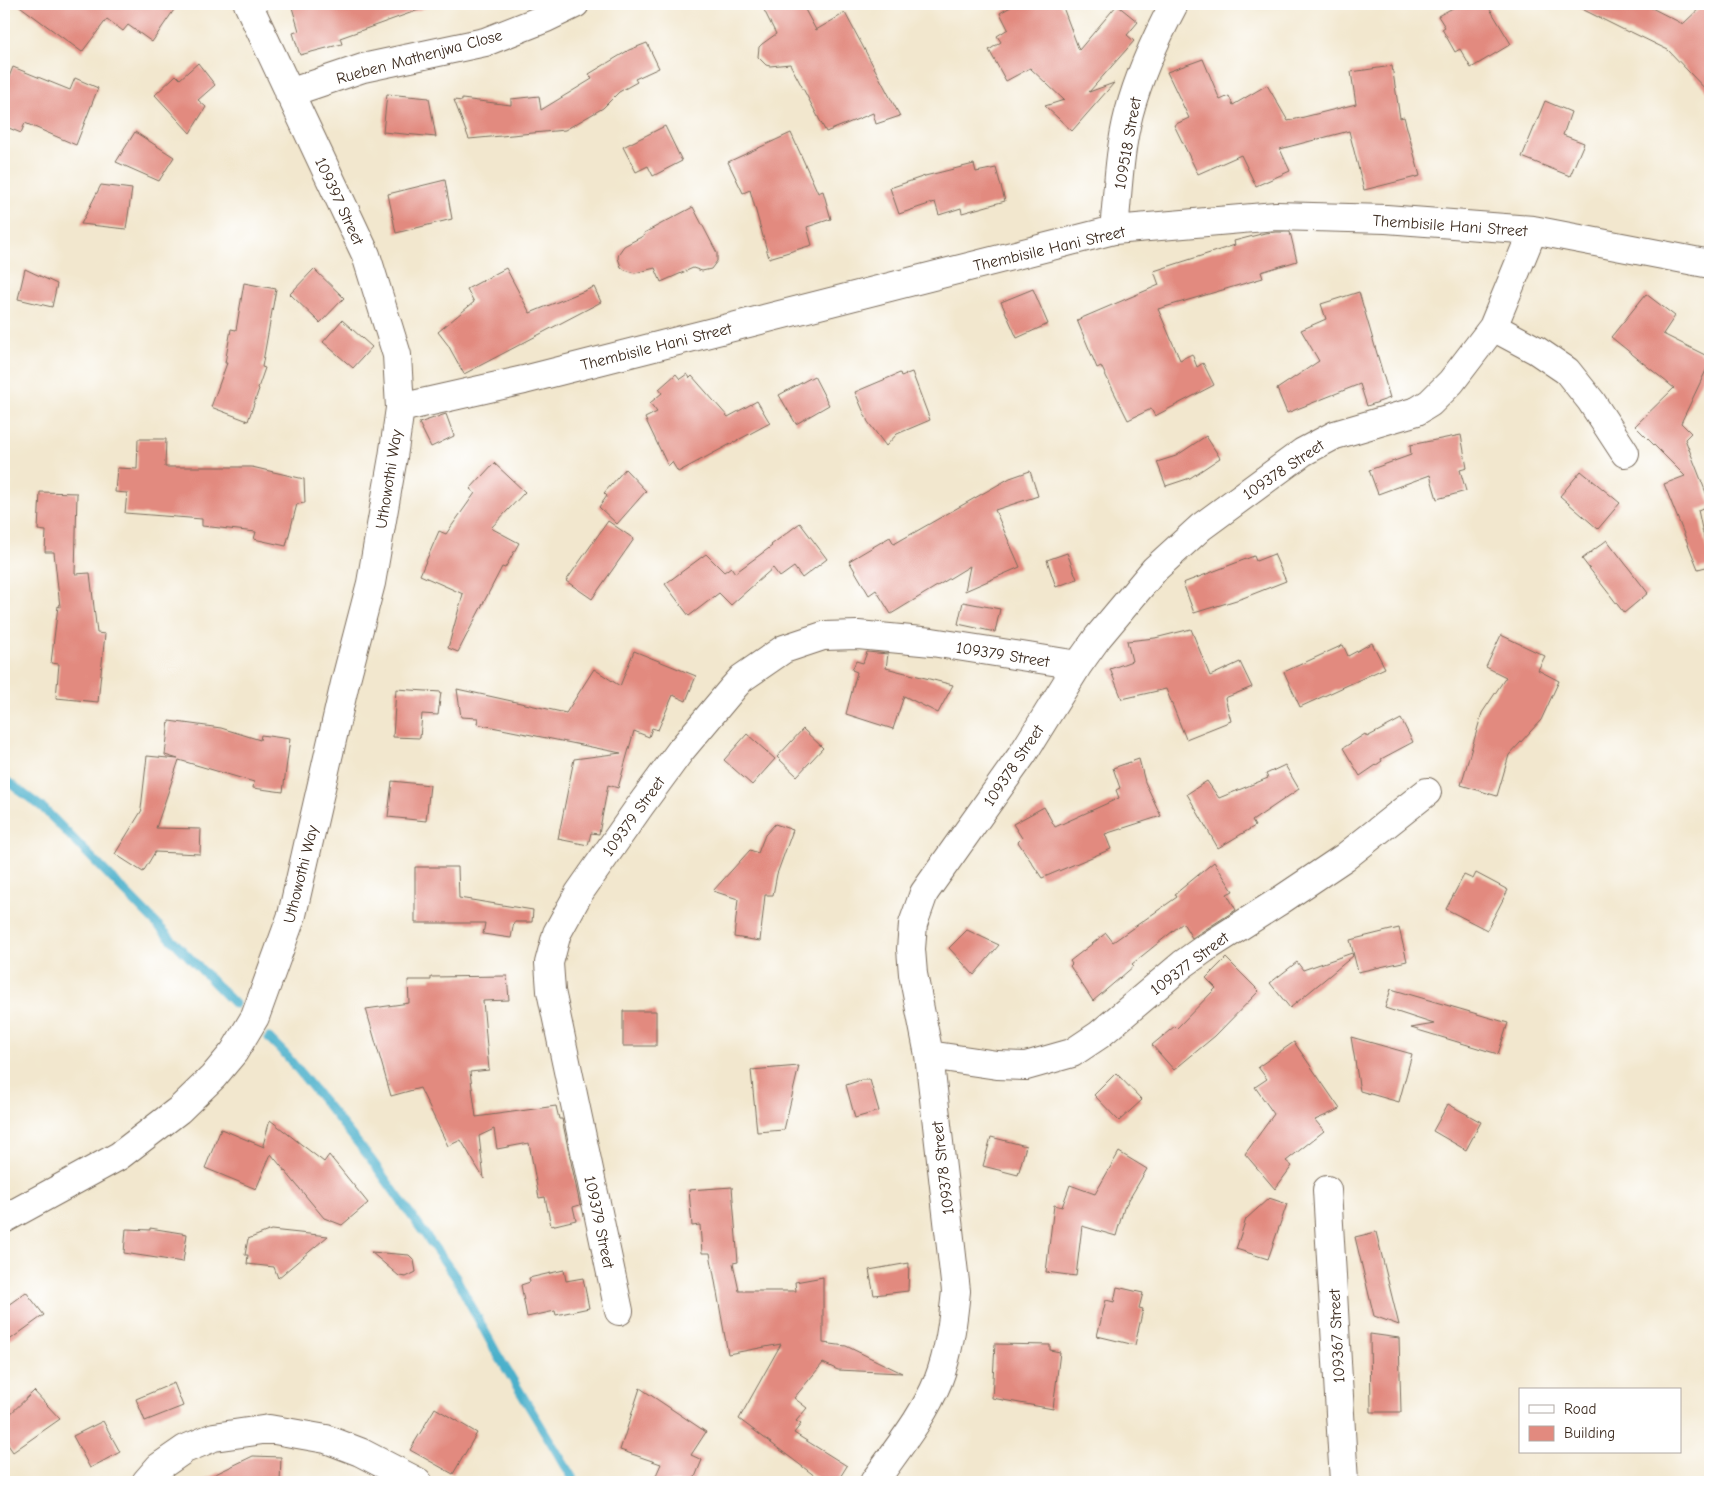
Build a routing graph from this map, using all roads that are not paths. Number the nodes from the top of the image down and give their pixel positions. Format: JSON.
{"nodes":[{"id":1,"x":248,"y":4,"type":"edge"},
{"id":2,"x":575,"y":4,"type":"edge"},
{"id":3,"x":1174,"y":4,"type":"edge"},
{"id":4,"x":288,"y":92,"type":"junction"},
{"id":5,"x":1114,"y":230,"type":"junction"},
{"id":6,"x":1533,"y":230,"type":"junction"},
{"id":7,"x":1710,"y":264,"type":"edge"},
{"id":8,"x":1493,"y":328,"type":"junction"},
{"id":9,"x":400,"y":408,"type":"junction"},
{"id":10,"x":1625,"y":453,"type":"dead end"},
{"id":11,"x":1078,"y":665,"type":"junction"},
{"id":12,"x":1427,"y":792,"type":"dead end"},
{"id":13,"x":929,"y":1056,"type":"junction"},
{"id":14,"x":1327,"y":1190,"type":"dead end"},
{"id":15,"x":4,"y":1218,"type":"edge"},
{"id":16,"x":619,"y":1311,"type":"dead end"},
{"id":17,"x":146,"y":1482,"type":"edge"},
{"id":18,"x":418,"y":1482,"type":"edge"},
{"id":19,"x":874,"y":1482,"type":"edge"},
{"id":20,"x":1344,"y":1482,"type":"edge"}],
"edges":[{"from":1,"to":4,"type":"street","name":"109397 Street"},
{"from":2,"to":4,"type":"street","name":"Rueben Mathenjwa Close"},
{"from":3,"to":5,"type":"street","name":"109518 Street"},
{"from":4,"to":9,"type":"street","name":"109397 Street"},
{"from":5,"to":6,"type":"street","name":"Thembisile Hani Street"},
{"from":5,"to":9,"type":"street","name":"Thembisile Hani Street"},
{"from":6,"to":7,"type":"street","name":"Thembisile Hani Street"},
{"from":6,"to":8,"type":"street","name":"109378 Street"},
{"from":8,"to":10,"type":"street"},
{"from":8,"to":11,"type":"street","name":"109378 Street"},
{"from":9,"to":15,"type":"street","name":"Uthowothi Way"},
{"from":11,"to":13,"type":"street","name":"109378 Street"},
{"from":11,"to":16,"type":"street","name":"109379 Street"},
{"from":12,"to":13,"type":"street","name":"109377 Street"},
{"from":13,"to":19,"type":"street","name":"109378 Street"},
{"from":14,"to":20,"type":"street","name":"109367 Street"},
{"from":17,"to":18,"type":"street"}]}
